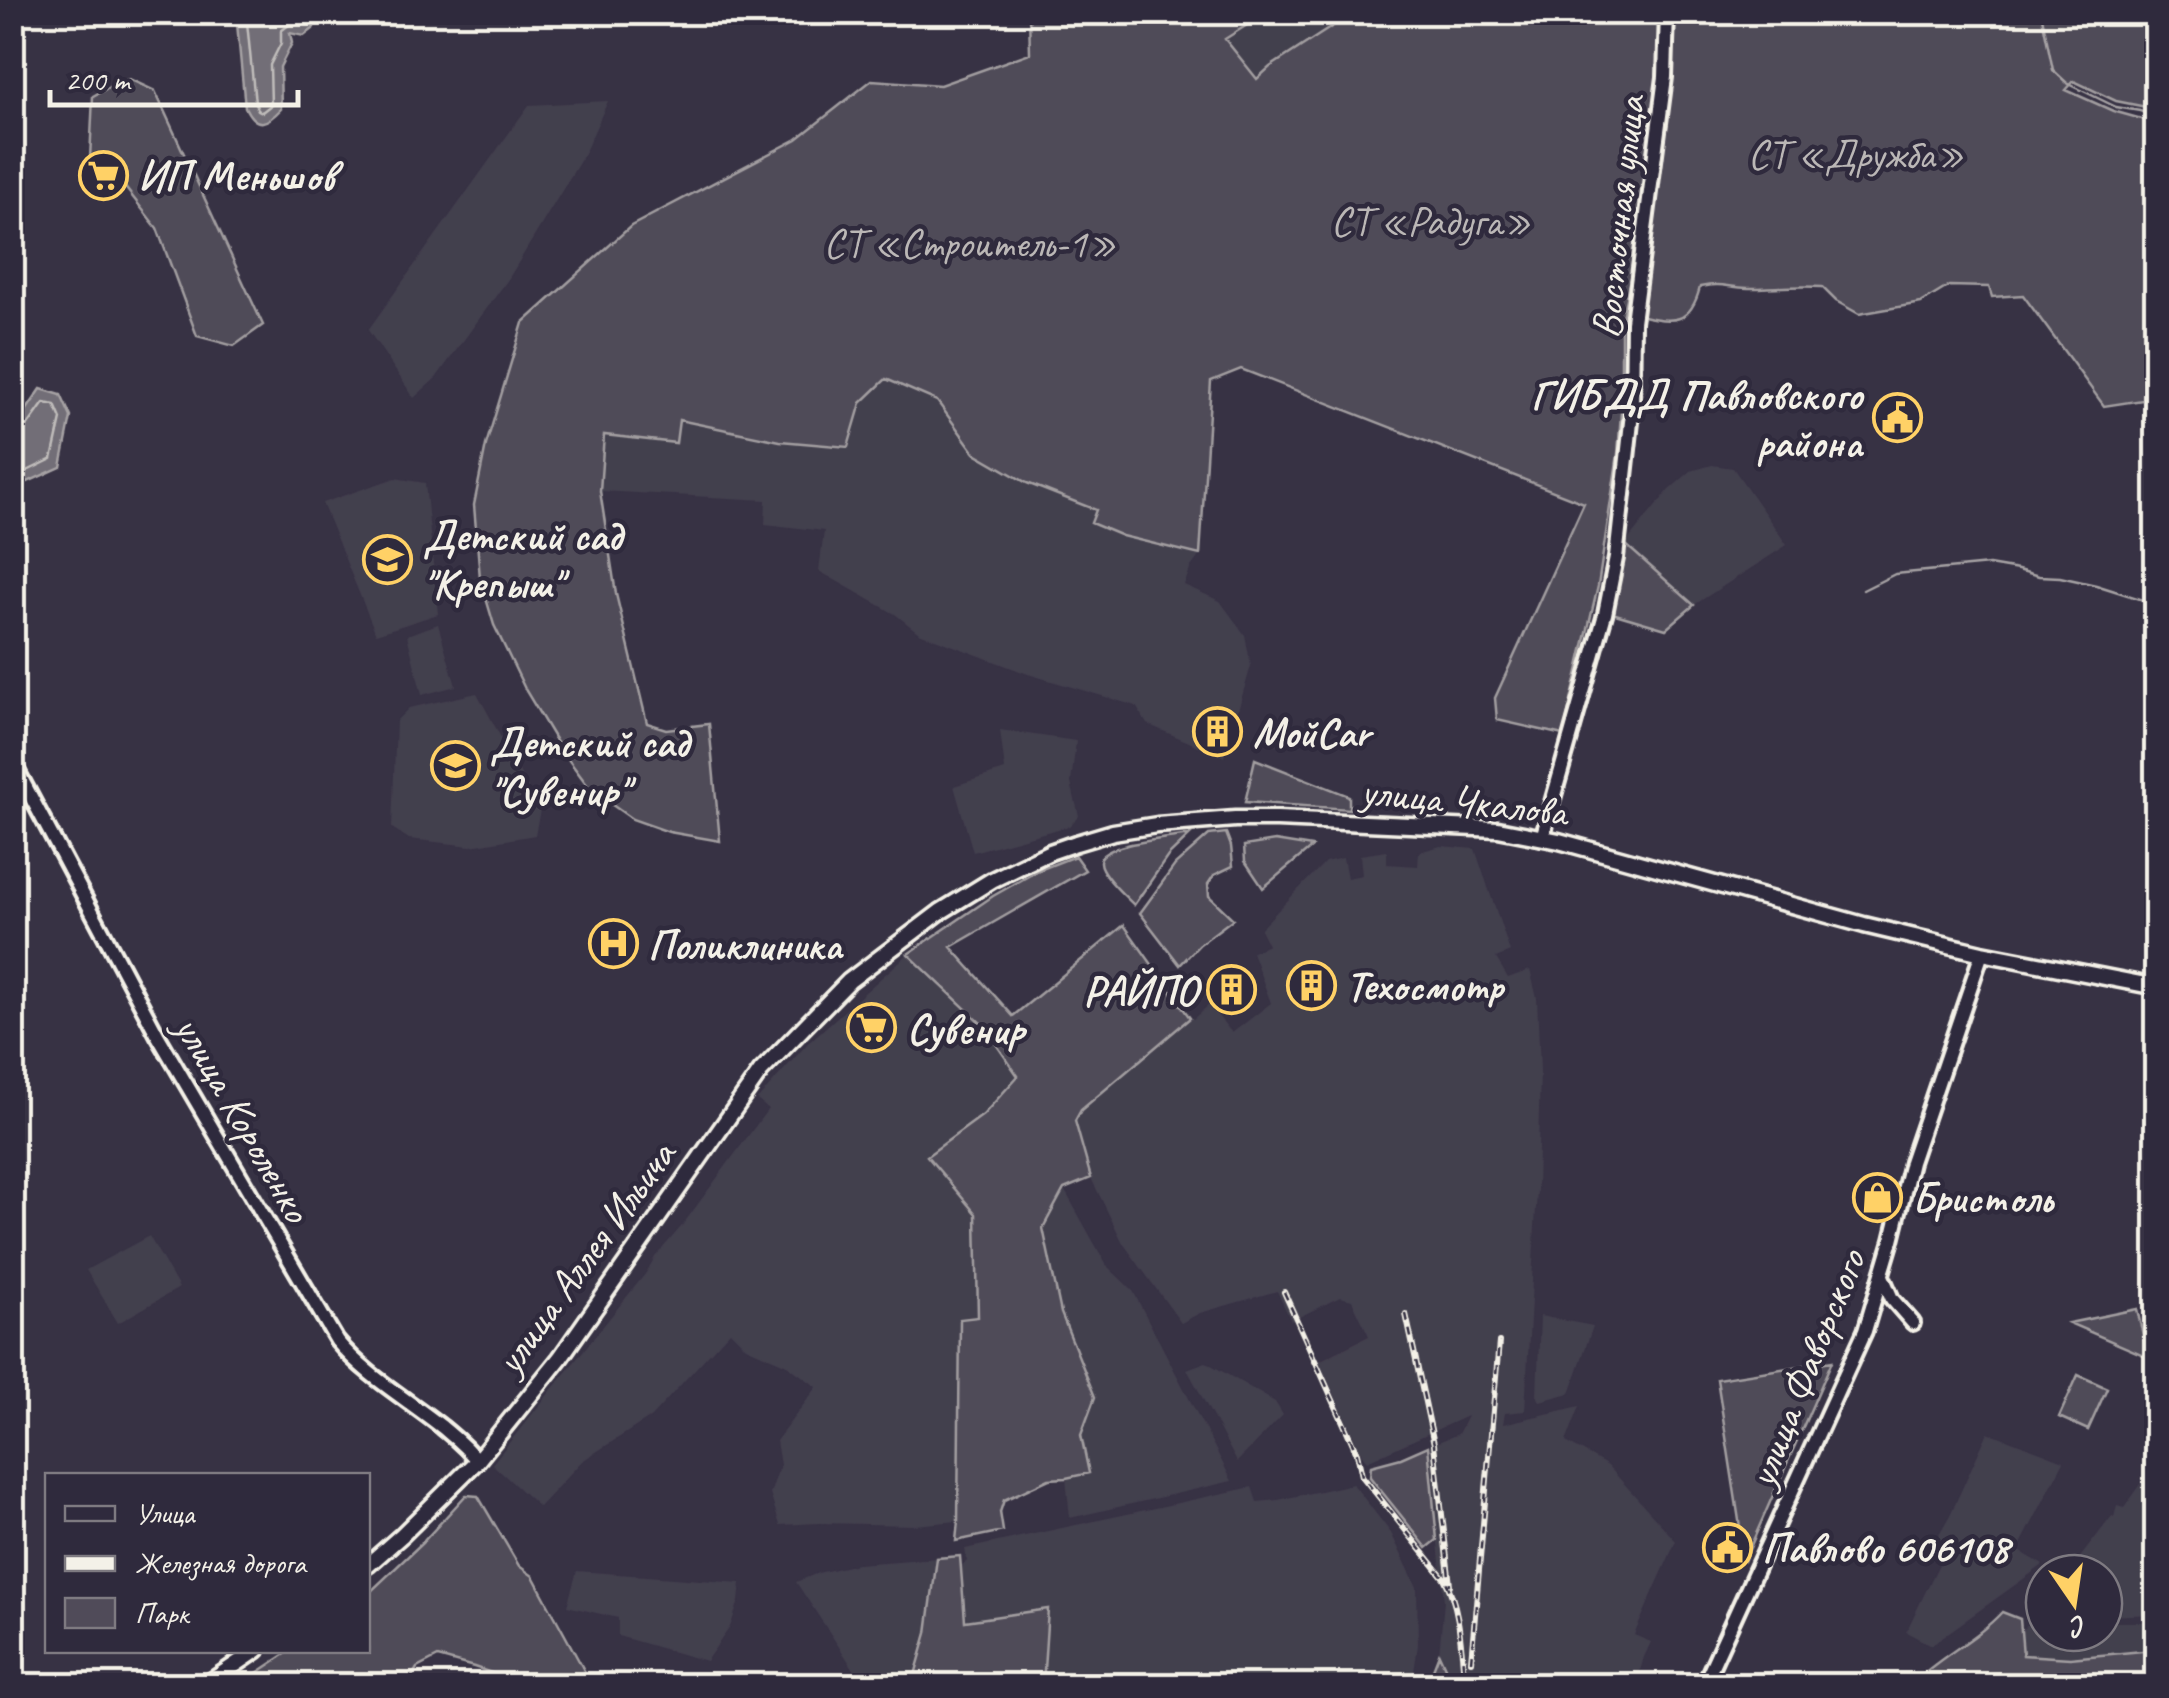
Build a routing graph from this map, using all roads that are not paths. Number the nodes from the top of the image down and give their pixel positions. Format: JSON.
{"nodes":[{"id":1,"x":1666,"y":12,"type":"edge"},
{"id":2,"x":12,"y":761,"type":"edge"},
{"id":3,"x":1542,"y":838,"type":"junction"},
{"id":4,"x":1982,"y":953,"type":"junction"},
{"id":5,"x":849,"y":981,"type":"joint"},
{"id":6,"x":2156,"y":987,"type":"edge"},
{"id":7,"x":1882,"y":1275,"type":"junction"},
{"id":8,"x":1913,"y":1323,"type":"dead end"},
{"id":9,"x":476,"y":1460,"type":"junction"},
{"id":10,"x":370,"y":1563,"type":"edge"},
{"id":11,"x":253,"y":1653,"type":"edge"},
{"id":12,"x":204,"y":1686,"type":"edge"},
{"id":13,"x":1704,"y":1686,"type":"edge"}],
"edges":[{"from":1,"to":3,"type":"street","name":"Восточная улица"},
{"from":2,"to":9,"type":"street","name":"улица Короленко"},
{"from":3,"to":4,"type":"main road","name":"улица Чкалова"},
{"from":3,"to":5,"type":"main road","name":"улица Чкалова"},
{"from":4,"to":6,"type":"main road","name":"улица Чкалова"},
{"from":4,"to":7,"type":"street","name":"улица Фаворского"},
{"from":5,"to":9,"type":"main road","name":"улица Аллея Ильича"},
{"from":7,"to":8,"type":"street"},
{"from":7,"to":13,"type":"street","name":"улица Фаворского"},
{"from":9,"to":10,"type":"main road","name":"улица Аллея Ильича"},
{"from":11,"to":12,"type":"main road"}]}
